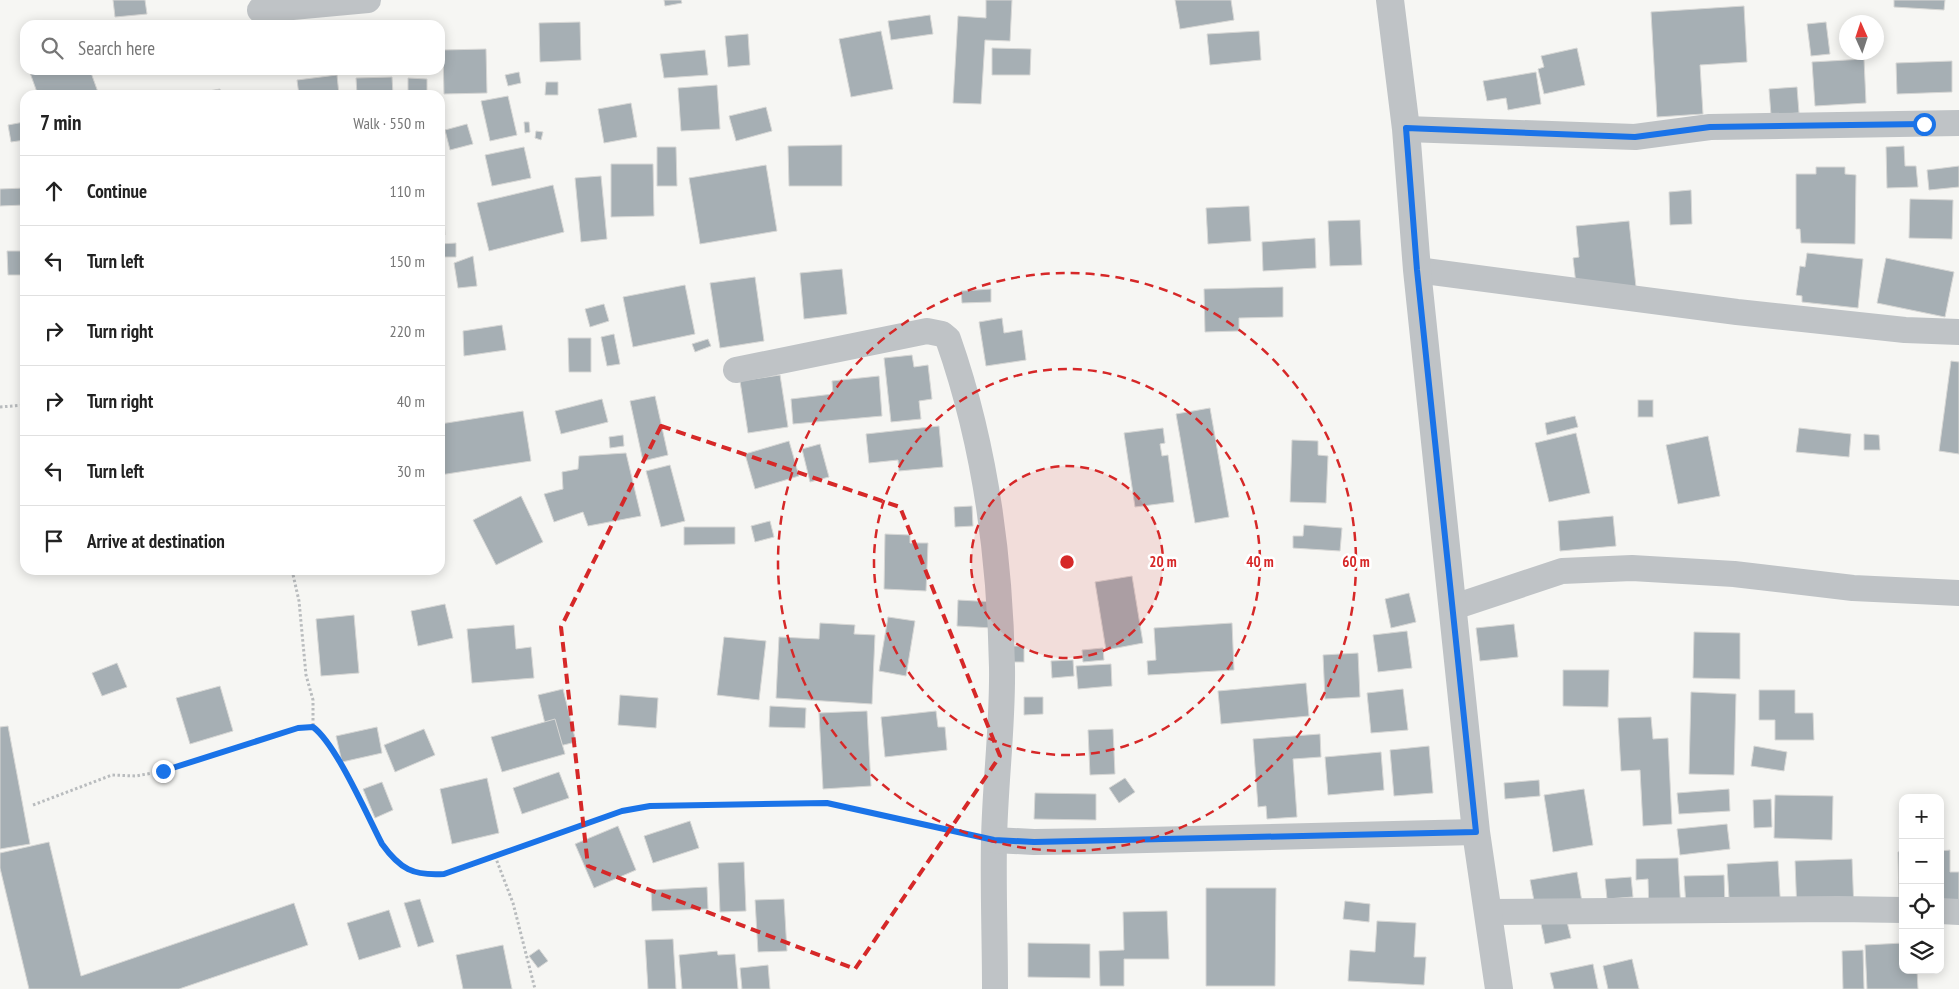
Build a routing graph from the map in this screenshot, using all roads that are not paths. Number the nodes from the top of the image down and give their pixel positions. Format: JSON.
{"nodes":[{"id":1,"x":368,"y":0,"type":"edge"},
{"id":2,"x":1390,"y":0,"type":"edge"},
{"id":3,"x":260,"y":10,"type":"dead end"},
{"id":4,"x":1959,"y":123,"type":"edge"},
{"id":5,"x":1406,"y":128,"type":"junction"},
{"id":6,"x":1417,"y":270,"type":"junction"},
{"id":7,"x":1959,"y":332,"type":"edge"},
{"id":8,"x":736,"y":370,"type":"dead end"},
{"id":9,"x":1959,"y":594,"type":"edge"},
{"id":10,"x":1454,"y":607,"type":"junction"},
{"id":11,"x":1476,"y":832,"type":"junction"},
{"id":12,"x":994,"y":840,"type":"junction"},
{"id":13,"x":1899,"y":910,"type":"edge"},
{"id":14,"x":1944,"y":911,"type":"edge"},
{"id":15,"x":1488,"y":912,"type":"junction"},
{"id":16,"x":1959,"y":912,"type":"edge"},
{"id":17,"x":995,"y":989,"type":"edge"},
{"id":18,"x":1499,"y":989,"type":"edge"}],
"edges":[{"from":1,"to":3,"type":"street"},
{"from":2,"to":5,"type":"street"},
{"from":4,"to":5,"type":"street"},
{"from":5,"to":6,"type":"street"},
{"from":6,"to":7,"type":"street"},
{"from":6,"to":10,"type":"street"},
{"from":8,"to":12,"type":"street"},
{"from":9,"to":10,"type":"street"},
{"from":10,"to":11,"type":"street"},
{"from":11,"to":12,"type":"street"},
{"from":11,"to":15,"type":"street"},
{"from":12,"to":17,"type":"street"},
{"from":13,"to":15,"type":"street"},
{"from":14,"to":16,"type":"street"},
{"from":15,"to":18,"type":"street"}]}
